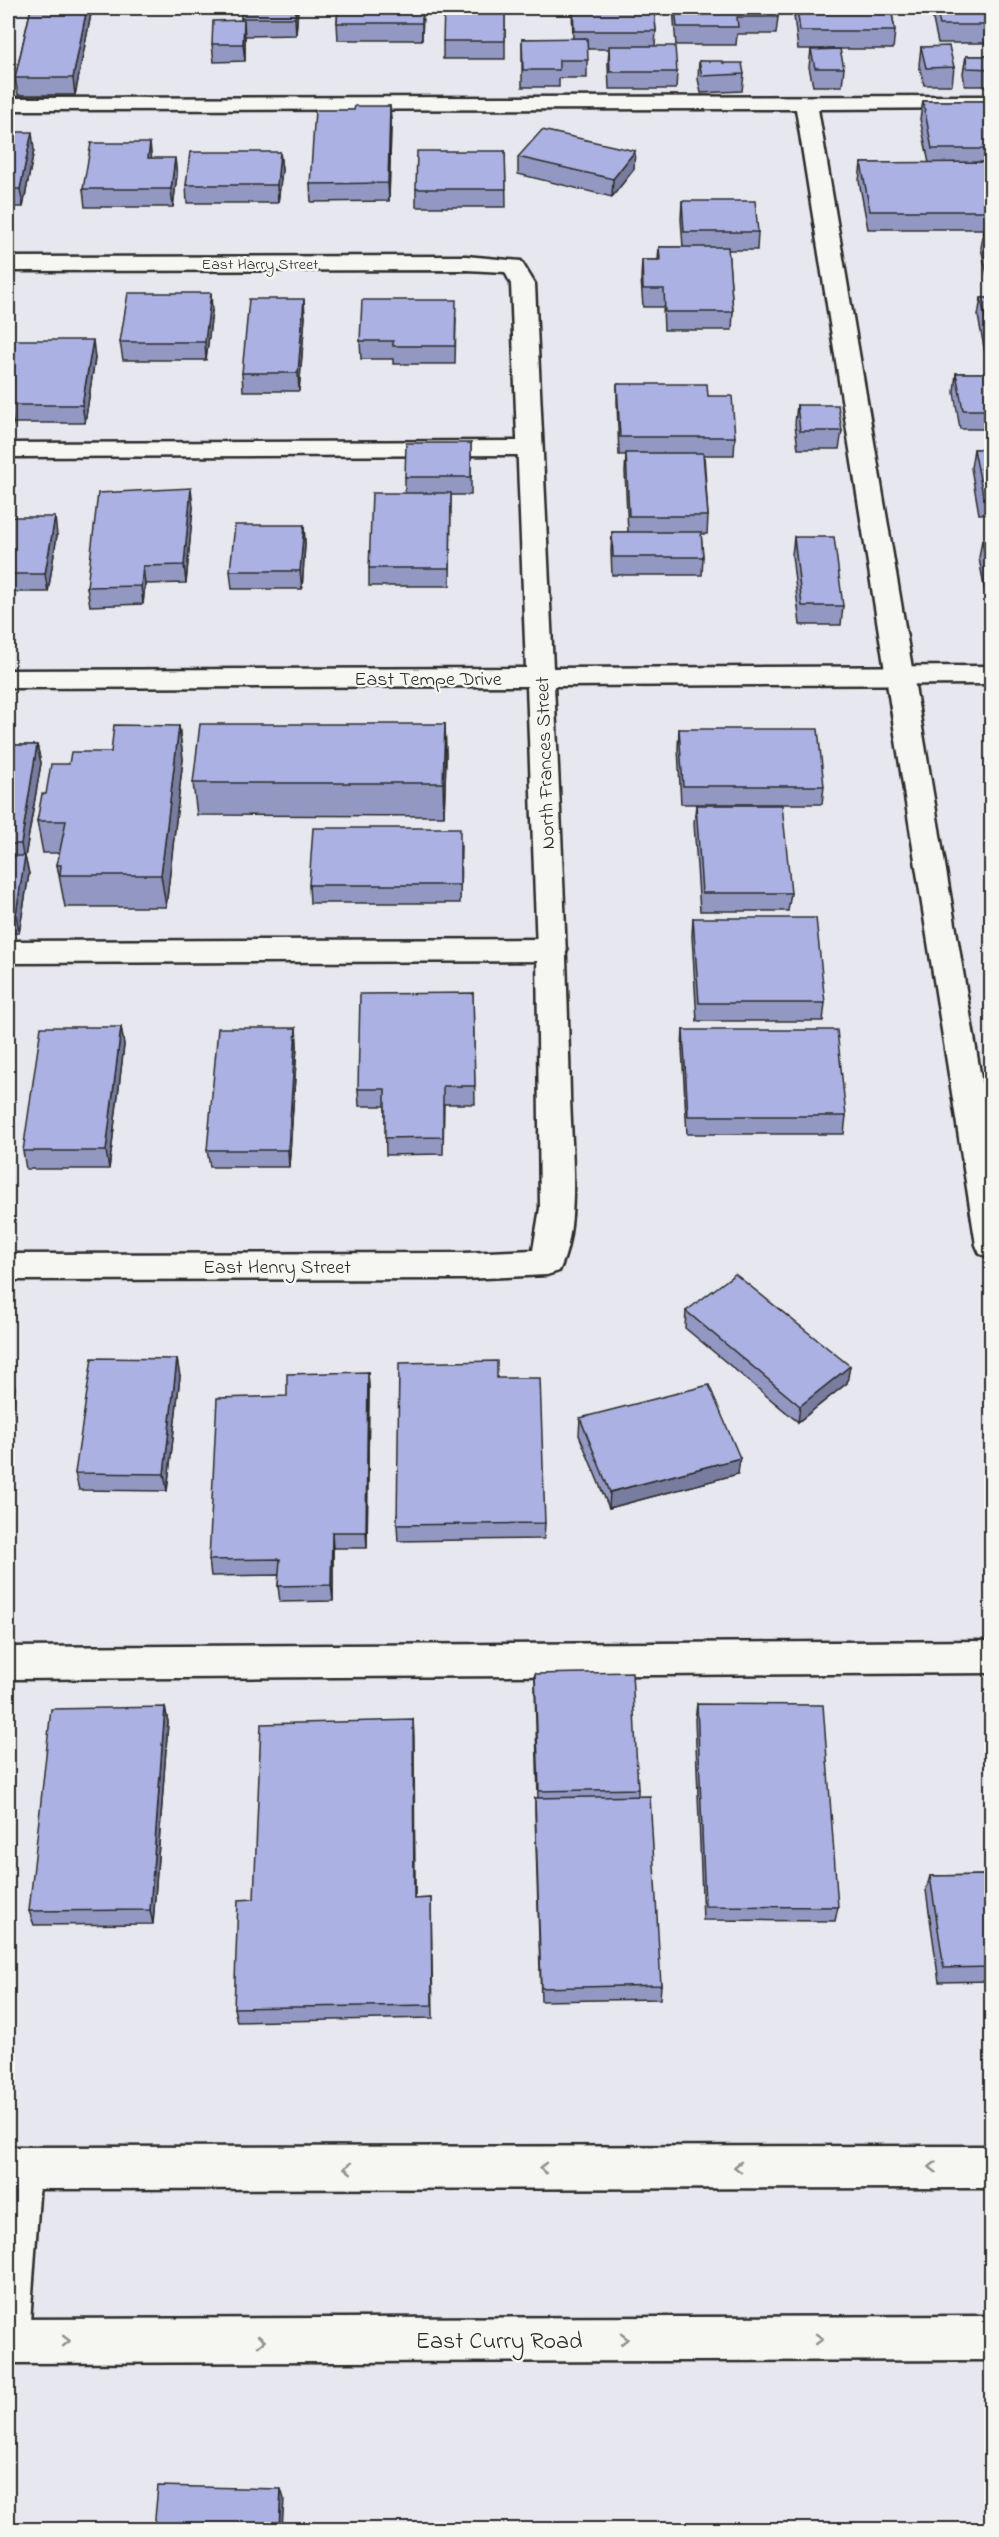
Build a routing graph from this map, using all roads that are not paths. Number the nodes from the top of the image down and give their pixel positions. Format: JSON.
{"nodes":[{"id":1,"x":992,"y":102,"type":"edge"},
{"id":2,"x":806,"y":103,"type":"junction"},
{"id":3,"x":8,"y":104,"type":"edge"},
{"id":4,"x":8,"y":264,"type":"edge"},
{"id":5,"x":513,"y":266,"type":"joint"},
{"id":6,"x":530,"y":448,"type":"junction"},
{"id":7,"x":8,"y":450,"type":"edge"},
{"id":8,"x":992,"y":675,"type":"edge"},
{"id":9,"x":898,"y":676,"type":"junction"},
{"id":10,"x":541,"y":678,"type":"junction"},
{"id":11,"x":8,"y":679,"type":"edge"},
{"id":12,"x":552,"y":950,"type":"junction"},
{"id":13,"x":8,"y":952,"type":"edge"},
{"id":14,"x":992,"y":1245,"type":"edge"},
{"id":15,"x":547,"y":1262,"type":"joint"},
{"id":16,"x":8,"y":1267,"type":"edge"},
{"id":17,"x":992,"y":1657,"type":"edge"},
{"id":18,"x":8,"y":1663,"type":"edge"},
{"id":19,"x":992,"y":2167,"type":"edge"},
{"id":20,"x":14,"y":2168,"type":"edge"},
{"id":21,"x":8,"y":2322,"type":"edge"},
{"id":22,"x":992,"y":2338,"type":"edge"},
{"id":23,"x":8,"y":2341,"type":"edge"}],
"edges":[{"from":1,"to":2,"type":"street"},
{"from":2,"to":3,"type":"street"},
{"from":2,"to":9,"type":"street"},
{"from":4,"to":5,"type":"street","name":"East Harry Street"},
{"from":5,"to":6,"type":"street","name":"North Frances Street"},
{"from":6,"to":7,"type":"street"},
{"from":6,"to":10,"type":"street","name":"North Frances Street"},
{"from":8,"to":9,"type":"street","name":"East Tempe Drive"},
{"from":9,"to":10,"type":"street","name":"East Tempe Drive"},
{"from":9,"to":14,"type":"street"},
{"from":10,"to":11,"type":"street","name":"East Tempe Drive"},
{"from":10,"to":12,"type":"street","name":"North Frances Street"},
{"from":12,"to":13,"type":"street"},
{"from":12,"to":15,"type":"street","name":"North Frances Street"},
{"from":15,"to":16,"type":"street","name":"East Henry Street"},
{"from":17,"to":18,"type":"street"},
{"from":19,"to":20,"type":"street","one_way":true},
{"from":20,"to":21,"type":"street"},
{"from":23,"to":22,"type":"street","name":"East Curry Road","one_way":true}]}
